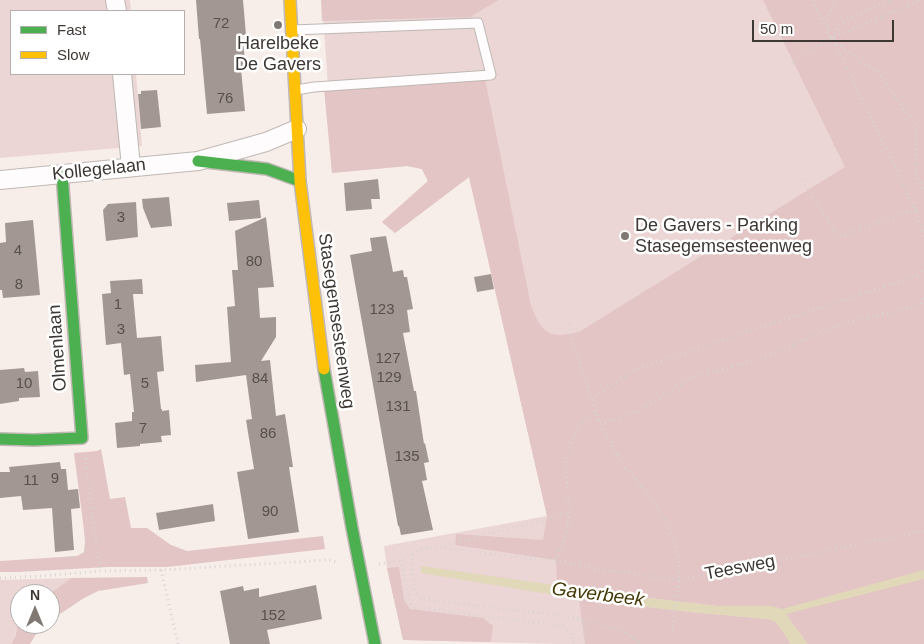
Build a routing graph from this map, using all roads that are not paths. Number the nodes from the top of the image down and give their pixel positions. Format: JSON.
{"nodes":[{"id":1,"x":290,"y":0,"type":"edge"},
{"id":2,"x":292,"y":30,"type":"junction"},
{"id":3,"x":122,"y":75,"type":"edge"},
{"id":4,"x":295,"y":90,"type":"junction"},
{"id":5,"x":297,"y":129,"type":"junction"},
{"id":6,"x":198,"y":161,"type":"junction"},
{"id":7,"x":131,"y":167,"type":"junction"},
{"id":8,"x":62,"y":174,"type":"junction"},
{"id":9,"x":0,"y":180,"type":"edge"},
{"id":10,"x":300,"y":181,"type":"junction"},
{"id":11,"x":0,"y":439,"type":"edge"},
{"id":12,"x":375,"y":644,"type":"edge"}],
"edges":[{"from":1,"to":2,"type":"street","name":"Stasegemsesteenweg"},
{"from":2,"to":4,"type":"street","name":"Stasegemsesteenweg"},
{"from":2,"to":4,"type":"lane"},
{"from":3,"to":7,"type":"street"},
{"from":4,"to":5,"type":"street","name":"Stasegemsesteenweg"},
{"from":5,"to":6,"type":"street","name":"Kollegelaan"},
{"from":5,"to":10,"type":"street","name":"Stasegemsesteenweg"},
{"from":6,"to":7,"type":"street","name":"Kollegelaan"},
{"from":6,"to":10,"type":"street","name":"Kollegelaan"},
{"from":7,"to":8,"type":"street","name":"Kollegelaan"},
{"from":8,"to":9,"type":"street","name":"Kollegelaan"},
{"from":8,"to":11,"type":"street","name":"Olmenlaan"},
{"from":10,"to":12,"type":"street","name":"Stasegemsesteenweg"}]}
